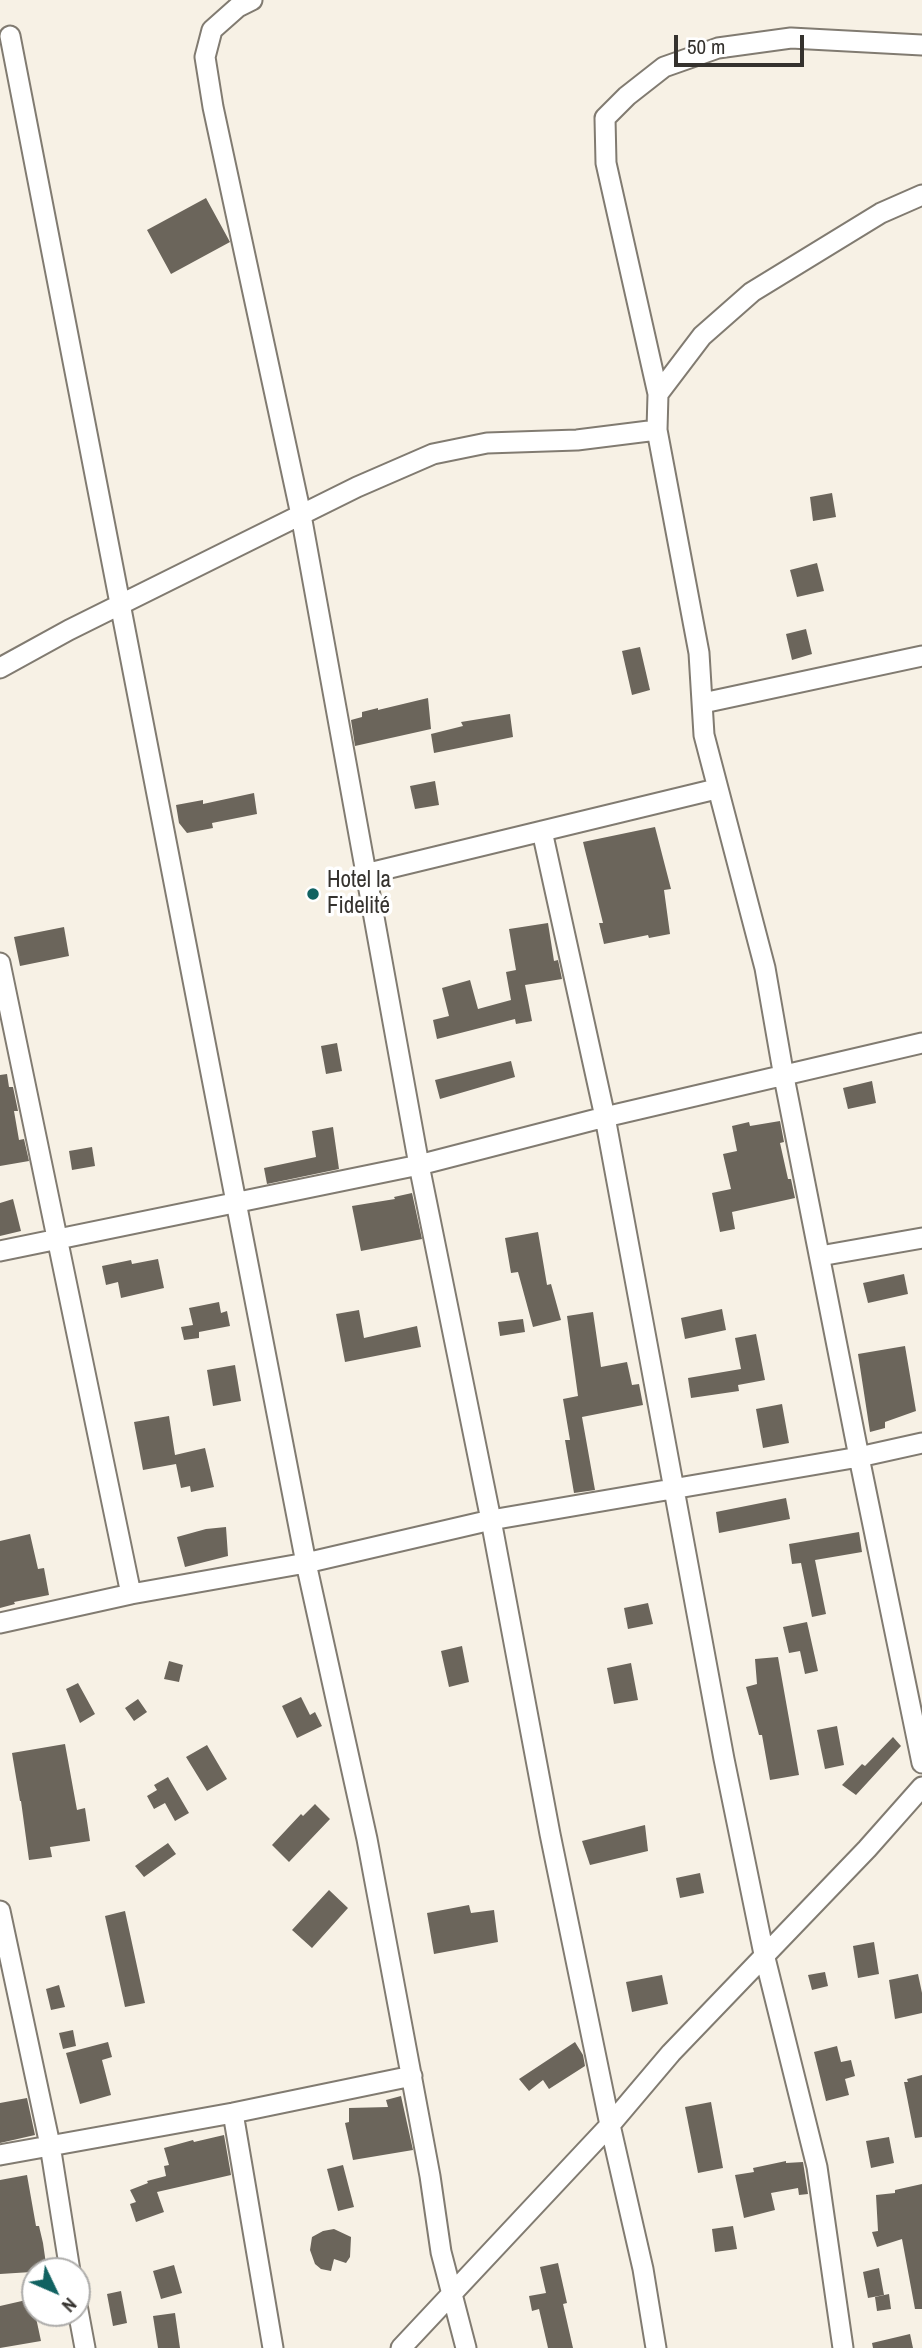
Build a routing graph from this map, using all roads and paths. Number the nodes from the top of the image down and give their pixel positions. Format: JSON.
{"nodes":[{"id":1,"x":252,"y":0,"type":"edge"},
{"id":2,"x":10,"y":36,"type":"dead end"},
{"id":3,"x":922,"y":45,"type":"edge"},
{"id":4,"x":922,"y":195,"type":"edge"},
{"id":5,"x":658,"y":394,"type":"junction"},
{"id":6,"x":657,"y":430,"type":"junction"},
{"id":7,"x":300,"y":515,"type":"junction"},
{"id":8,"x":122,"y":604,"type":"junction"},
{"id":9,"x":922,"y":656,"type":"edge"},
{"id":10,"x":0,"y":668,"type":"edge"},
{"id":11,"x":703,"y":704,"type":"junction"},
{"id":12,"x":716,"y":789,"type":"junction"},
{"id":13,"x":542,"y":831,"type":"junction"},
{"id":14,"x":365,"y":874,"type":"junction"},
{"id":15,"x":0,"y":962,"type":"edge"},
{"id":16,"x":922,"y":1043,"type":"edge"},
{"id":17,"x":784,"y":1077,"type":"junction"},
{"id":18,"x":605,"y":1117,"type":"junction"},
{"id":19,"x":419,"y":1165,"type":"junction"},
{"id":20,"x":236,"y":1202,"type":"junction"},
{"id":21,"x":922,"y":1238,"type":"edge"},
{"id":22,"x":57,"y":1240,"type":"junction"},
{"id":23,"x":0,"y":1251,"type":"edge"},
{"id":24,"x":820,"y":1256,"type":"junction"},
{"id":25,"x":922,"y":1443,"type":"edge"},
{"id":26,"x":859,"y":1457,"type":"junction"},
{"id":27,"x":674,"y":1487,"type":"junction"},
{"id":28,"x":491,"y":1520,"type":"junction"},
{"id":29,"x":306,"y":1563,"type":"junction"},
{"id":30,"x":131,"y":1594,"type":"junction"},
{"id":31,"x":0,"y":1623,"type":"edge"},
{"id":32,"x":922,"y":1763,"type":"edge"},
{"id":33,"x":922,"y":1787,"type":"edge"},
{"id":34,"x":0,"y":1911,"type":"edge"},
{"id":35,"x":764,"y":1954,"type":"junction"},
{"id":36,"x":412,"y":2076,"type":"junction"},
{"id":37,"x":233,"y":2113,"type":"junction"},
{"id":38,"x":610,"y":2124,"type":"junction"},
{"id":39,"x":50,"y":2145,"type":"junction"},
{"id":40,"x":0,"y":2155,"type":"edge"},
{"id":41,"x":68,"y":2257,"type":"edge"},
{"id":42,"x":454,"y":2294,"type":"junction"},
{"id":43,"x":81,"y":2327,"type":"edge"},
{"id":44,"x":85,"y":2348,"type":"edge"},
{"id":45,"x":273,"y":2348,"type":"edge"},
{"id":46,"x":401,"y":2348,"type":"edge"},
{"id":47,"x":466,"y":2348,"type":"edge"},
{"id":48,"x":656,"y":2348,"type":"edge"},
{"id":49,"x":843,"y":2348,"type":"edge"}],
"edges":[{"from":1,"to":7,"type":"street"},
{"from":2,"to":8,"type":"street"},
{"from":3,"to":5,"type":"street"},
{"from":4,"to":5,"type":"street"},
{"from":5,"to":6,"type":"street"},
{"from":6,"to":7,"type":"street"},
{"from":6,"to":11,"type":"street"},
{"from":7,"to":8,"type":"street"},
{"from":7,"to":14,"type":"street"},
{"from":8,"to":10,"type":"street"},
{"from":8,"to":20,"type":"street"},
{"from":9,"to":11,"type":"street"},
{"from":11,"to":12,"type":"street"},
{"from":12,"to":13,"type":"street"},
{"from":12,"to":17,"type":"street"},
{"from":13,"to":14,"type":"street"},
{"from":13,"to":18,"type":"street"},
{"from":14,"to":19,"type":"street"},
{"from":15,"to":22,"type":"street"},
{"from":16,"to":17,"type":"street"},
{"from":17,"to":18,"type":"street"},
{"from":17,"to":24,"type":"street"},
{"from":18,"to":19,"type":"street"},
{"from":18,"to":27,"type":"street"},
{"from":19,"to":20,"type":"street"},
{"from":19,"to":28,"type":"street"},
{"from":20,"to":22,"type":"street"},
{"from":20,"to":29,"type":"street"},
{"from":21,"to":24,"type":"street"},
{"from":22,"to":23,"type":"street"},
{"from":22,"to":30,"type":"street"},
{"from":24,"to":26,"type":"street"},
{"from":25,"to":26,"type":"street"},
{"from":26,"to":27,"type":"street"},
{"from":26,"to":32,"type":"street"},
{"from":27,"to":28,"type":"street"},
{"from":27,"to":35,"type":"street"},
{"from":28,"to":29,"type":"street"},
{"from":28,"to":38,"type":"street"},
{"from":29,"to":30,"type":"street"},
{"from":29,"to":36,"type":"street"},
{"from":30,"to":31,"type":"street"},
{"from":33,"to":35,"type":"street"},
{"from":34,"to":39,"type":"street"},
{"from":35,"to":38,"type":"street"},
{"from":35,"to":49,"type":"street"},
{"from":36,"to":37,"type":"street"},
{"from":36,"to":42,"type":"street"},
{"from":37,"to":39,"type":"street"},
{"from":37,"to":45,"type":"street"},
{"from":38,"to":42,"type":"street"},
{"from":38,"to":48,"type":"street"},
{"from":39,"to":40,"type":"street"},
{"from":39,"to":41,"type":"street"},
{"from":42,"to":46,"type":"street"},
{"from":42,"to":47,"type":"street"},
{"from":43,"to":44,"type":"street"}]}
